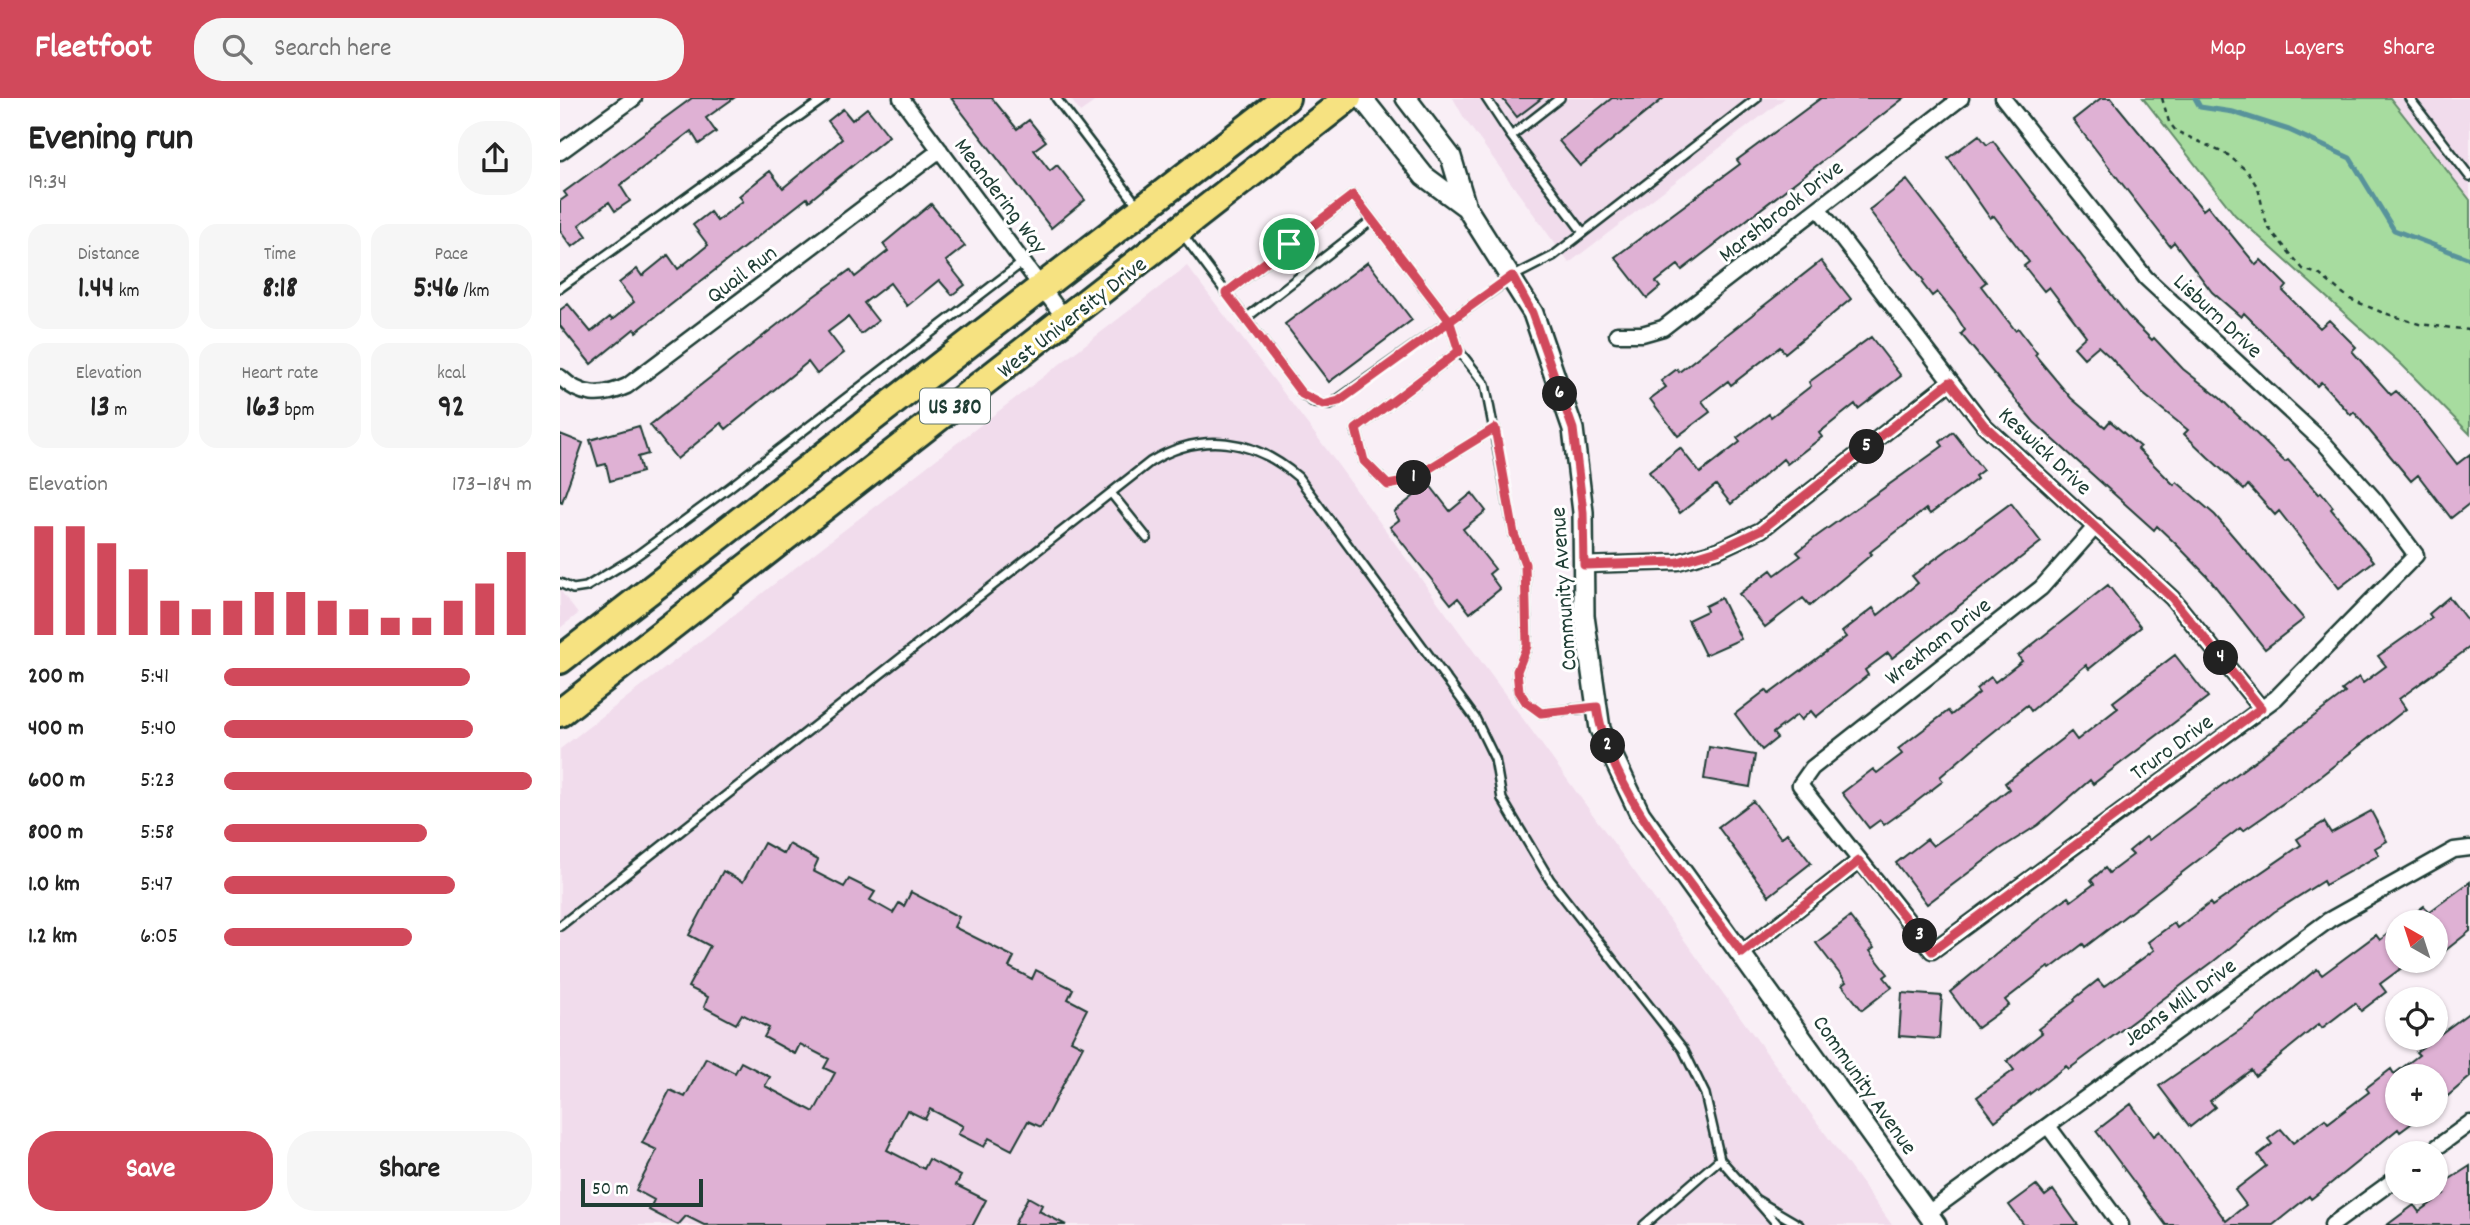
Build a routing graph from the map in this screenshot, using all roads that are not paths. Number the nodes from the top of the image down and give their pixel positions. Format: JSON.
{"nodes":[{"id":1,"x":634,"y":98,"type":"edge"},
{"id":2,"x":825,"y":98,"type":"edge"},
{"id":3,"x":901,"y":98,"type":"edge"},
{"id":4,"x":1056,"y":98,"type":"edge"},
{"id":5,"x":1286,"y":98,"type":"edge"},
{"id":6,"x":1348,"y":98,"type":"edge"},
{"id":7,"x":1362,"y":98,"type":"edge"},
{"id":8,"x":1406,"y":98,"type":"edge"},
{"id":9,"x":1486,"y":98,"type":"edge"},
{"id":10,"x":1560,"y":98,"type":"edge"},
{"id":11,"x":1757,"y":98,"type":"edge"},
{"id":12,"x":1961,"y":98,"type":"edge"},
{"id":13,"x":2003,"y":98,"type":"edge"},
{"id":14,"x":2409,"y":98,"type":"edge"},
{"id":15,"x":1511,"y":136,"type":"junction"},
{"id":16,"x":940,"y":150,"type":"junction"},
{"id":17,"x":560,"y":152,"type":"edge"},
{"id":18,"x":2470,"y":177,"type":"edge"},
{"id":19,"x":1466,"y":207,"type":"junction"},
{"id":20,"x":1141,"y":209,"type":"junction"},
{"id":21,"x":1819,"y":209,"type":"junction"},
{"id":22,"x":1372,"y":220,"type":"junction"},
{"id":23,"x":1582,"y":231,"type":"junction"},
{"id":24,"x":1180,"y":232,"type":"junction"},
{"id":25,"x":1023,"y":262,"type":"junction"},
{"id":26,"x":1512,"y":276,"type":"junction"},
{"id":27,"x":1041,"y":287,"type":"junction"},
{"id":28,"x":560,"y":288,"type":"edge"},
{"id":29,"x":1226,"y":293,"type":"junction"},
{"id":30,"x":1245,"y":319,"type":"junction"},
{"id":31,"x":1066,"y":320,"type":"junction"},
{"id":32,"x":1449,"y":320,"type":"junction"},
{"id":33,"x":1617,"y":334,"type":"dead end"},
{"id":34,"x":1459,"y":351,"type":"junction"},
{"id":35,"x":560,"y":377,"type":"edge"},
{"id":36,"x":1950,"y":382,"type":"junction"},
{"id":37,"x":1495,"y":428,"type":"junction"},
{"id":38,"x":1111,"y":493,"type":"junction"},
{"id":39,"x":2096,"y":526,"type":"junction"},
{"id":40,"x":1147,"y":538,"type":"dead end"},
{"id":41,"x":2416,"y":555,"type":"joint"},
{"id":42,"x":1584,"y":565,"type":"junction"},
{"id":43,"x":560,"y":583,"type":"edge"},
{"id":44,"x":560,"y":660,"type":"edge"},
{"id":45,"x":1597,"y":707,"type":"junction"},
{"id":46,"x":2261,"y":708,"type":"junction"},
{"id":47,"x":560,"y":713,"type":"edge"},
{"id":48,"x":2470,"y":848,"type":"edge"},
{"id":49,"x":1859,"y":861,"type":"junction"},
{"id":50,"x":560,"y":926,"type":"edge"},
{"id":51,"x":1742,"y":953,"type":"junction"},
{"id":52,"x":2470,"y":1123,"type":"edge"},
{"id":53,"x":2048,"y":1126,"type":"junction"},
{"id":54,"x":2445,"y":1141,"type":"edge"},
{"id":55,"x":1720,"y":1159,"type":"junction"},
{"id":56,"x":2385,"y":1186,"type":"edge"},
{"id":57,"x":1751,"y":1197,"type":"junction"},
{"id":58,"x":1932,"y":1219,"type":"edge"},
{"id":59,"x":1644,"y":1225,"type":"edge"},
{"id":60,"x":1778,"y":1225,"type":"edge"},
{"id":61,"x":1799,"y":1225,"type":"edge"},
{"id":62,"x":2121,"y":1225,"type":"edge"},
{"id":63,"x":2332,"y":1225,"type":"edge"}],
"edges":[{"from":1,"to":17,"type":"street"},
{"from":2,"to":28,"type":"lane"},
{"from":3,"to":16,"type":"street","name":"Meandering Way"},
{"from":4,"to":20,"type":"lane"},
{"from":5,"to":20,"type":"highway","name":"West University Drive","number":"US 380"},
{"from":6,"to":24,"type":"highway","name":"West University Drive","number":"US 380"},
{"from":7,"to":19,"type":"street","name":"Community Avenue"},
{"from":8,"to":19,"type":"street","name":"Community Avenue"},
{"from":9,"to":15,"type":"lane"},
{"from":10,"to":15,"type":"lane"},
{"from":11,"to":23,"type":"lane"},
{"from":12,"to":21,"type":"street","name":"Marshbrook Drive"},
{"from":13,"to":41,"type":"street","name":"Lisburn Drive"},
{"from":14,"to":18,"type":"lane"},
{"from":15,"to":23,"type":"lane"},
{"from":16,"to":25,"type":"street","name":"Meandering Way"},
{"from":16,"to":35,"type":"street","name":"Quail Run"},
{"from":19,"to":26,"type":"street","name":"Community Avenue"},
{"from":20,"to":27,"type":"highway","name":"West University Drive","number":"US 380"},
{"from":21,"to":33,"type":"street","name":"Marshbrook Drive"},
{"from":21,"to":36,"type":"street","name":"Keswick Drive"},
{"from":22,"to":29,"type":"lane"},
{"from":22,"to":30,"type":"lane"},
{"from":22,"to":32,"type":"lane"},
{"from":23,"to":26,"type":"lane"},
{"from":24,"to":29,"type":"lane"},
{"from":24,"to":31,"type":"highway","name":"West University Drive","number":"US 380"},
{"from":25,"to":27,"type":"street","name":"Meandering Way"},
{"from":25,"to":43,"type":"lane"},
{"from":26,"to":32,"type":"lane"},
{"from":26,"to":42,"type":"street","name":"Community Avenue"},
{"from":27,"to":31,"type":"street","name":"Meandering Way"},
{"from":27,"to":44,"type":"highway","name":"West University Drive","number":"US 380"},
{"from":29,"to":30,"type":"lane"},
{"from":30,"to":32,"type":"lane"},
{"from":31,"to":47,"type":"highway","name":"West University Drive","number":"US 380"},
{"from":32,"to":34,"type":"lane"},
{"from":34,"to":37,"type":"lane"},
{"from":34,"to":37,"type":"lane"},
{"from":36,"to":39,"type":"street","name":"Keswick Drive"},
{"from":36,"to":42,"type":"street"},
{"from":37,"to":45,"type":"lane"},
{"from":38,"to":40,"type":"lane"},
{"from":38,"to":50,"type":"lane"},
{"from":38,"to":55,"type":"lane"},
{"from":39,"to":46,"type":"street","name":"Keswick Drive"},
{"from":39,"to":49,"type":"street","name":"Wrexham Drive"},
{"from":41,"to":46,"type":"street","name":"Truro Drive"},
{"from":42,"to":45,"type":"street","name":"Community Avenue"},
{"from":45,"to":51,"type":"street","name":"Community Avenue"},
{"from":46,"to":49,"type":"street","name":"Truro Drive"},
{"from":48,"to":53,"type":"street","name":"Jeans Mill Drive"},
{"from":49,"to":51,"type":"street"},
{"from":51,"to":58,"type":"street","name":"Community Avenue"},
{"from":52,"to":54,"type":"street"},
{"from":53,"to":58,"type":"street","name":"Jeans Mill Drive"},
{"from":53,"to":62,"type":"street"},
{"from":55,"to":57,"type":"lane"},
{"from":55,"to":59,"type":"lane"},
{"from":56,"to":63,"type":"street"},
{"from":57,"to":60,"type":"lane"},
{"from":57,"to":61,"type":"lane"}]}
